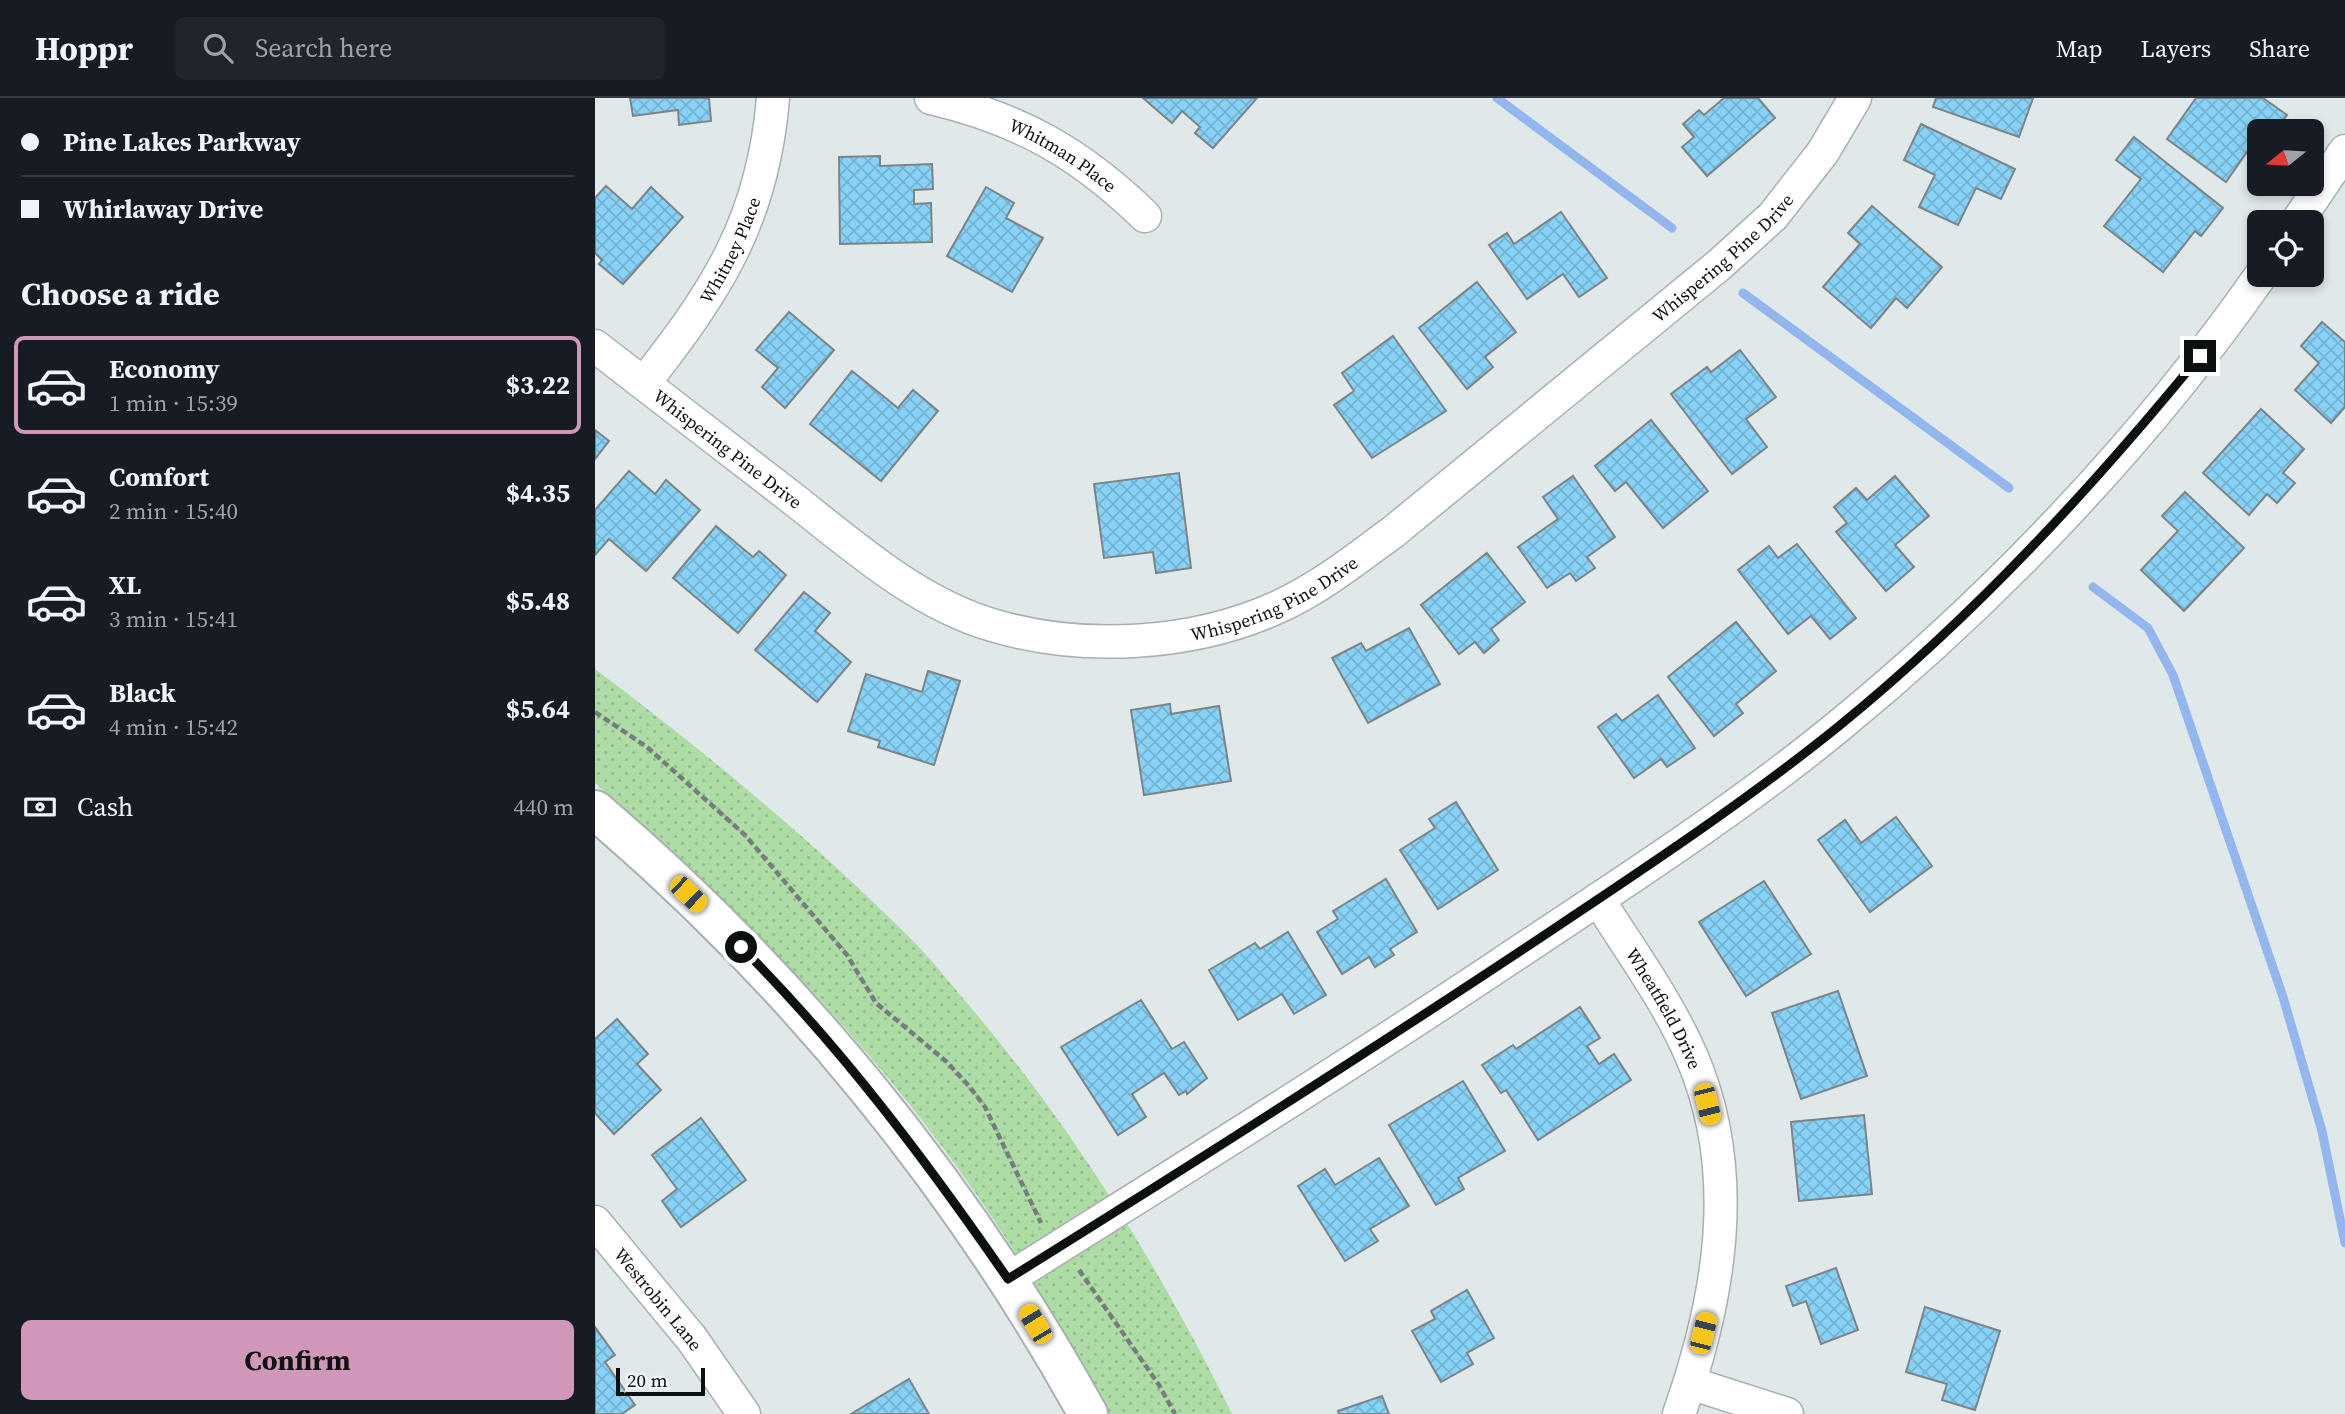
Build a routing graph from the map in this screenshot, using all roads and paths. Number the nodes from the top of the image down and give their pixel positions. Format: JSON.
{"nodes":[{"id":1,"x":773,"y":98,"type":"edge"},
{"id":2,"x":931,"y":98,"type":"edge"},
{"id":3,"x":1855,"y":98,"type":"edge"},
{"id":4,"x":2345,"y":151,"type":"edge"},
{"id":5,"x":2305,"y":210,"type":"edge"},
{"id":6,"x":1145,"y":216,"type":"dead end"},
{"id":7,"x":2252,"y":287,"type":"edge"},
{"id":8,"x":595,"y":346,"type":"edge"},
{"id":9,"x":643,"y":383,"type":"junction"},
{"id":10,"x":595,"y":712,"type":"edge"},
{"id":11,"x":595,"y":810,"type":"edge"},
{"id":12,"x":1598,"y":899,"type":"junction"},
{"id":13,"x":595,"y":1222,"type":"edge"},
{"id":14,"x":1045,"y":1230,"type":"dead end"},
{"id":15,"x":1076,"y":1265,"type":"dead end"},
{"id":16,"x":1008,"y":1279,"type":"junction"},
{"id":17,"x":1690,"y":1383,"type":"junction"},
{"id":18,"x":744,"y":1414,"type":"edge"},
{"id":19,"x":1088,"y":1414,"type":"edge"},
{"id":20,"x":1175,"y":1414,"type":"edge"},
{"id":21,"x":1679,"y":1414,"type":"edge"},
{"id":22,"x":1787,"y":1414,"type":"edge"}],
"edges":[{"from":1,"to":9,"type":"street","name":"Whitney Place"},
{"from":2,"to":6,"type":"street","name":"Whitman Place"},
{"from":3,"to":9,"type":"street","name":"Whispering Pine Drive"},
{"from":4,"to":5,"type":"street"},
{"from":7,"to":12,"type":"street"},
{"from":8,"to":9,"type":"street","name":"Whispering Pine Drive"},
{"from":10,"to":14,"type":"path"},
{"from":11,"to":16,"type":"street"},
{"from":12,"to":16,"type":"street"},
{"from":12,"to":17,"type":"street","name":"Wheatfield Drive"},
{"from":13,"to":18,"type":"street","name":"Westrobin Lane"},
{"from":15,"to":20,"type":"path"},
{"from":16,"to":19,"type":"street"},
{"from":17,"to":21,"type":"street","name":"Wheatfield Drive"},
{"from":17,"to":22,"type":"street"}]}
